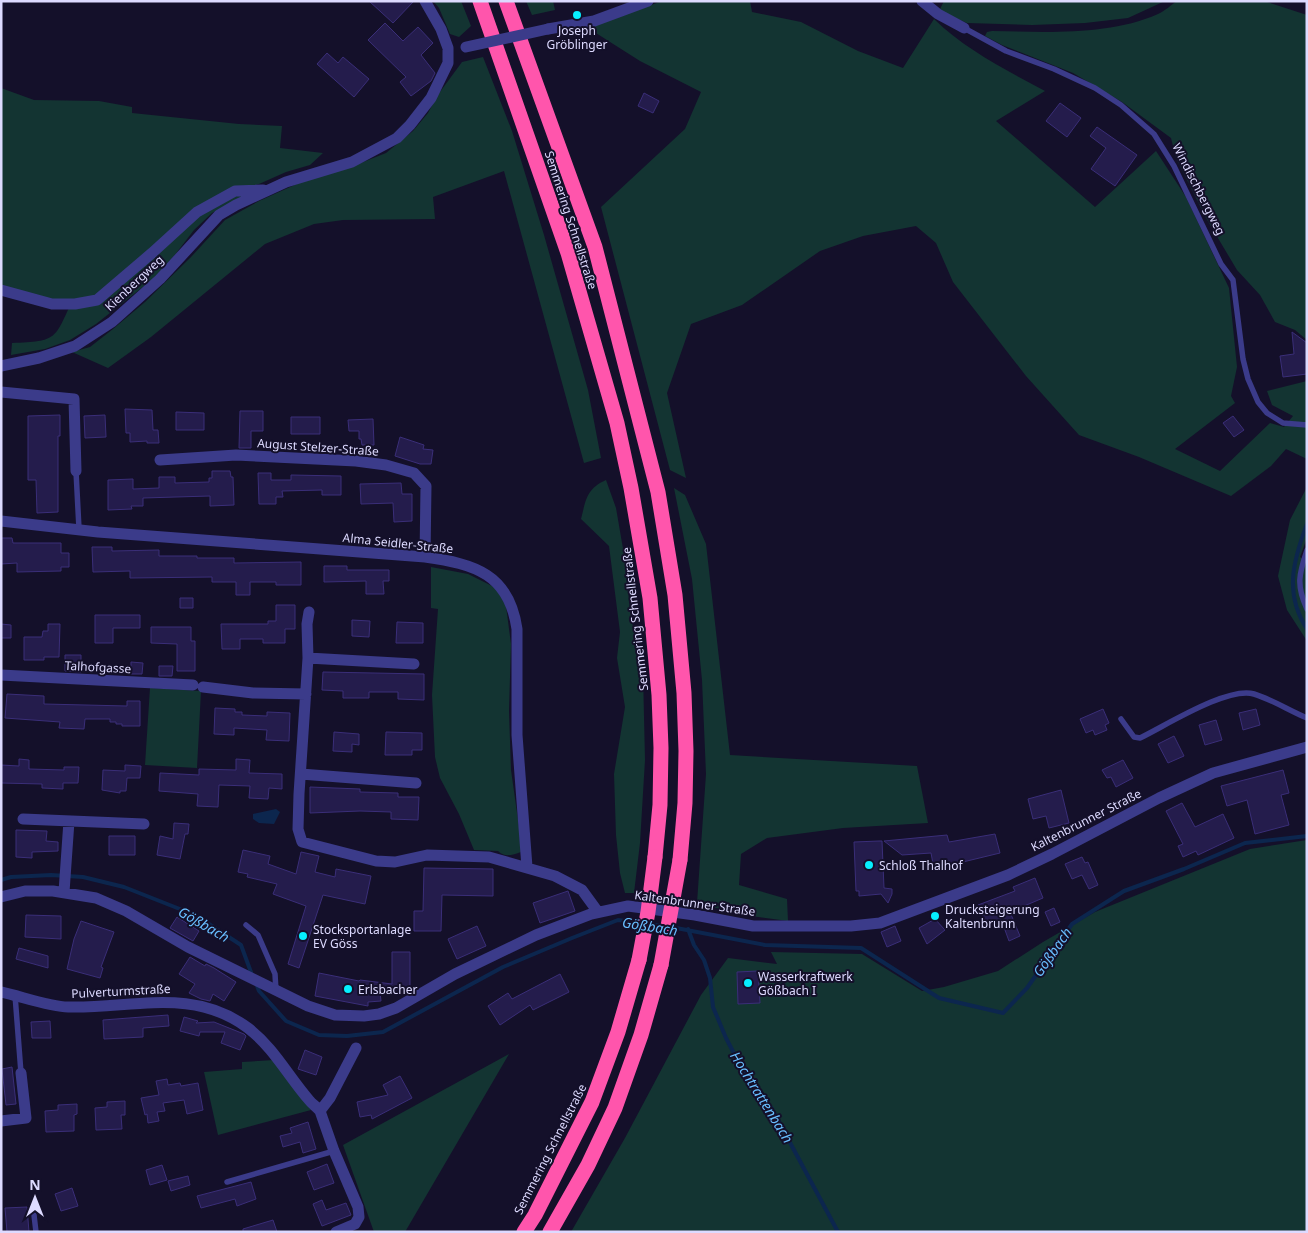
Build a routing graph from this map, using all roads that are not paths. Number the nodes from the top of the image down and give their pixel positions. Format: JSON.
{"nodes":[{"id":1,"x":425,"y":1,"type":"edge"},
{"id":2,"x":480,"y":1,"type":"edge"},
{"id":3,"x":506,"y":1,"type":"edge"},
{"id":4,"x":648,"y":1,"type":"edge"},
{"id":5,"x":922,"y":1,"type":"edge"},
{"id":6,"x":964,"y":28,"type":"joint"},
{"id":7,"x":448,"y":50,"type":"junction"},
{"id":8,"x":267,"y":190,"type":"junction"},
{"id":9,"x":1,"y":290,"type":"edge"},
{"id":10,"x":1,"y":366,"type":"edge"},
{"id":11,"x":1,"y":392,"type":"edge"},
{"id":12,"x":1307,"y":425,"type":"edge"},
{"id":13,"x":160,"y":460,"type":"dead end"},
{"id":14,"x":76,"y":471,"type":"joint"},
{"id":15,"x":1,"y":521,"type":"edge"},
{"id":16,"x":80,"y":529,"type":"junction"},
{"id":17,"x":1307,"y":550,"type":"edge"},
{"id":18,"x":426,"y":557,"type":"junction"},
{"id":19,"x":1307,"y":609,"type":"edge"},
{"id":20,"x":309,"y":612,"type":"dead end"},
{"id":21,"x":308,"y":658,"type":"junction"},
{"id":22,"x":414,"y":664,"type":"dead end"},
{"id":23,"x":1,"y":675,"type":"edge"},
{"id":24,"x":306,"y":694,"type":"junction"},
{"id":25,"x":1307,"y":718,"type":"edge"},
{"id":26,"x":1121,"y":719,"type":"dead end"},
{"id":27,"x":1307,"y":747,"type":"edge"},
{"id":28,"x":301,"y":774,"type":"junction"},
{"id":29,"x":416,"y":783,"type":"dead end"},
{"id":30,"x":22,"y":819,"type":"dead end"},
{"id":31,"x":69,"y":821,"type":"junction"},
{"id":32,"x":144,"y":824,"type":"dead end"},
{"id":33,"x":527,"y":867,"type":"junction"},
{"id":34,"x":65,"y":888,"type":"junction"},
{"id":35,"x":1,"y":897,"type":"edge"},
{"id":36,"x":598,"y":912,"type":"junction"},
{"id":37,"x":246,"y":925,"type":"dead end"},
{"id":38,"x":271,"y":989,"type":"junction"},
{"id":39,"x":1,"y":992,"type":"edge"},
{"id":40,"x":16,"y":995,"type":"junction"},
{"id":41,"x":356,"y":1048,"type":"dead end"},
{"id":42,"x":21,"y":1073,"type":"joint"},
{"id":43,"x":320,"y":1111,"type":"junction"},
{"id":44,"x":1,"y":1121,"type":"edge"},
{"id":45,"x":334,"y":1151,"type":"junction"},
{"id":46,"x":226,"y":1182,"type":"dead end"},
{"id":47,"x":34,"y":1215,"type":"dead end"},
{"id":48,"x":36,"y":1232,"type":"edge"},
{"id":49,"x":336,"y":1232,"type":"edge"},
{"id":50,"x":524,"y":1232,"type":"edge"},
{"id":51,"x":550,"y":1232,"type":"edge"}],
"edges":[{"from":1,"to":7,"type":"street"},
{"from":2,"to":50,"type":"highway","name":"Semmering Schnellstraße","bridge":true},
{"from":3,"to":51,"type":"highway","name":"Semmering Schnellstraße","bridge":true},
{"from":4,"to":7,"type":"street","bridge":true},
{"from":5,"to":6,"type":"street","name":"Windischbergweg"},
{"from":6,"to":12,"type":"lane","name":"Windischbergweg"},
{"from":7,"to":8,"type":"street","name":"Kienbergweg"},
{"from":8,"to":9,"type":"street","name":"Kienbergweg"},
{"from":8,"to":10,"type":"street","name":"Kienbergweg"},
{"from":11,"to":14,"type":"street"},
{"from":13,"to":18,"type":"street","name":"August Stelzer-Straße"},
{"from":14,"to":16,"type":"lane"},
{"from":15,"to":16,"type":"street","name":"Alma Seidler-Straße"},
{"from":16,"to":18,"type":"street","name":"Alma Seidler-Straße"},
{"from":17,"to":19,"type":"lane"},
{"from":18,"to":33,"type":"street","name":"Alma Seidler-Straße"},
{"from":20,"to":21,"type":"street"},
{"from":21,"to":22,"type":"street"},
{"from":21,"to":24,"type":"street"},
{"from":23,"to":24,"type":"street","name":"Talhofgasse"},
{"from":24,"to":28,"type":"street"},
{"from":25,"to":26,"type":"lane"},
{"from":27,"to":36,"type":"street","name":"Kaltenbrunner Straße"},
{"from":28,"to":29,"type":"street"},
{"from":28,"to":33,"type":"street"},
{"from":30,"to":31,"type":"street"},
{"from":31,"to":32,"type":"street"},
{"from":31,"to":34,"type":"street"},
{"from":33,"to":36,"type":"street"},
{"from":34,"to":35,"type":"street","name":"Kaltenbrunner Straße"},
{"from":34,"to":38,"type":"street","name":"Kaltenbrunner Straße"},
{"from":36,"to":38,"type":"street","name":"Kaltenbrunner Straße"},
{"from":37,"to":38,"type":"lane"},
{"from":39,"to":40,"type":"street","name":"Pulverturmstraße"},
{"from":40,"to":42,"type":"lane"},
{"from":40,"to":43,"type":"street","name":"Pulverturmstraße"},
{"from":41,"to":43,"type":"street"},
{"from":42,"to":44,"type":"street"},
{"from":43,"to":45,"type":"street","name":"Pulverturmstraße"},
{"from":45,"to":46,"type":"lane"},
{"from":45,"to":49,"type":"street","name":"Pulverturmstraße"},
{"from":47,"to":48,"type":"lane"}]}
